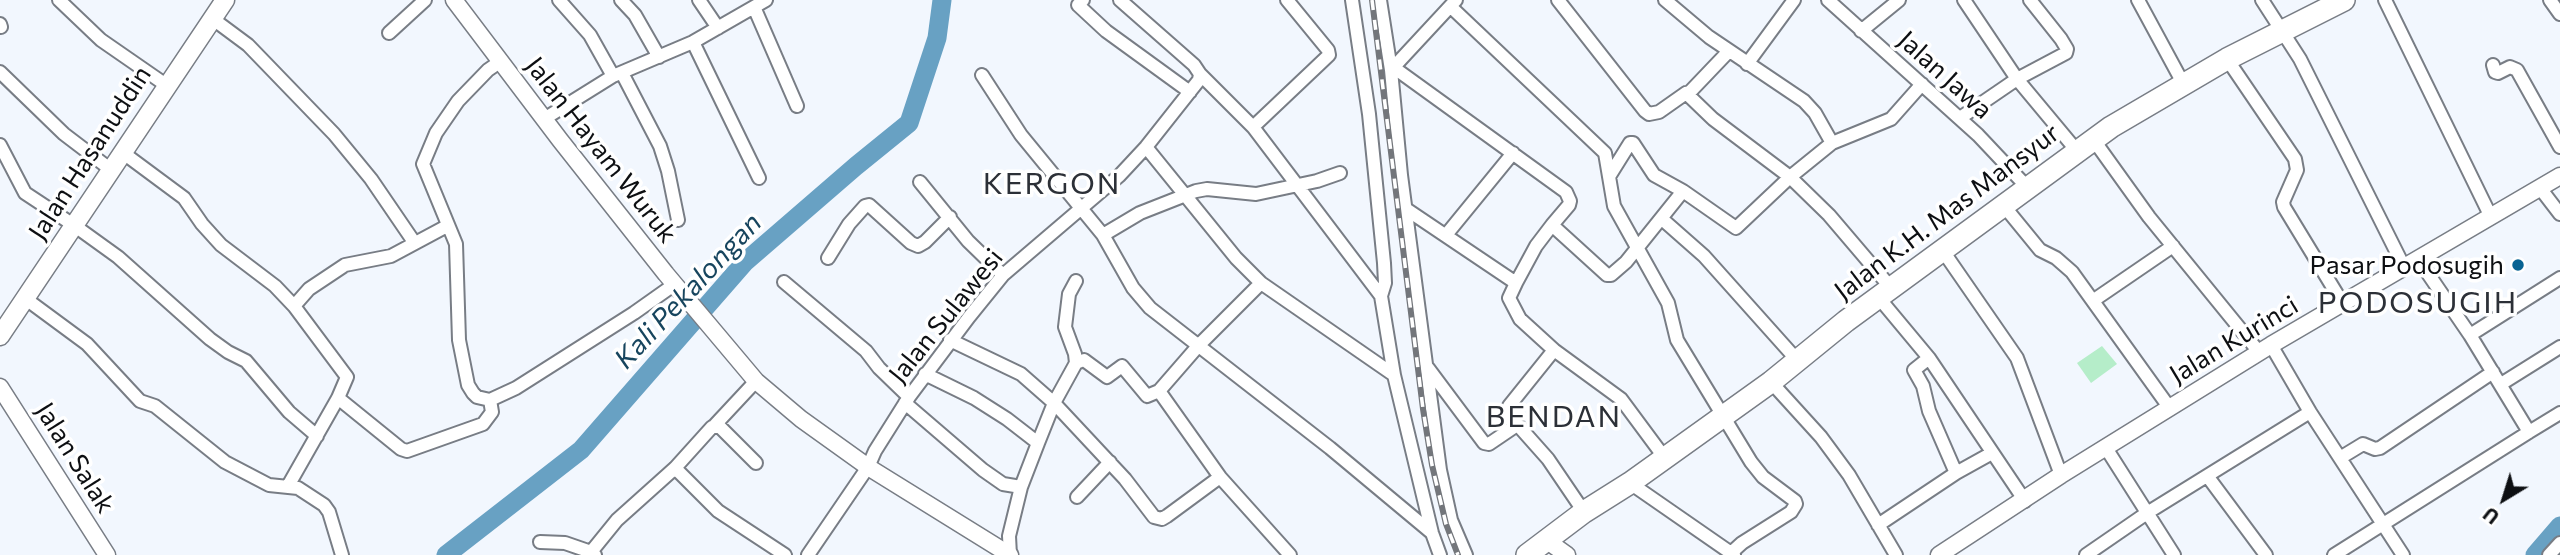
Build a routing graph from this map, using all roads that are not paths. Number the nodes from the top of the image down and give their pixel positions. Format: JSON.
{"nodes":[{"id":1,"x":59,"y":0,"type":"edge"},
{"id":2,"x":225,"y":0,"type":"edge"},
{"id":3,"x":425,"y":0,"type":"edge"},
{"id":4,"x":454,"y":0,"type":"edge"},
{"id":5,"x":559,"y":0,"type":"edge"},
{"id":6,"x":621,"y":0,"type":"edge"},
{"id":7,"x":699,"y":0,"type":"edge"},
{"id":8,"x":1083,"y":0,"type":"edge"},
{"id":9,"x":1120,"y":0,"type":"edge"},
{"id":10,"x":1287,"y":0,"type":"edge"},
{"id":11,"x":1352,"y":0,"type":"edge"},
{"id":12,"x":1380,"y":0,"type":"edge"},
{"id":13,"x":1558,"y":0,"type":"edge"},
{"id":14,"x":1665,"y":0,"type":"edge"},
{"id":15,"x":1794,"y":0,"type":"edge"},
{"id":16,"x":1828,"y":0,"type":"edge"},
{"id":17,"x":1899,"y":0,"type":"edge"},
{"id":18,"x":1964,"y":0,"type":"edge"},
{"id":19,"x":2030,"y":0,"type":"edge"},
{"id":20,"x":2138,"y":0,"type":"edge"},
{"id":21,"x":2262,"y":0,"type":"edge"},
{"id":22,"x":2344,"y":0,"type":"edge"},
{"id":23,"x":2385,"y":0,"type":"edge"},
{"id":24,"x":2550,"y":0,"type":"edge"},
{"id":25,"x":760,"y":2,"type":"edge"},
{"id":26,"x":1454,"y":3,"type":"edge"},
{"id":27,"x":2560,"y":14,"type":"edge"},
{"id":28,"x":213,"y":19,"type":"junction"},
{"id":29,"x":718,"y":28,"type":"junction"},
{"id":30,"x":1861,"y":31,"type":"junction"},
{"id":31,"x":2283,"y":32,"type":"junction"},
{"id":32,"x":389,"y":33,"type":"dead end"},
{"id":33,"x":693,"y":42,"type":"junction"},
{"id":34,"x":1729,"y":51,"type":"junction"},
{"id":35,"x":659,"y":57,"type":"junction"},
{"id":36,"x":2227,"y":59,"type":"junction"},
{"id":37,"x":501,"y":61,"type":"junction"},
{"id":38,"x":1747,"y":64,"type":"junction"},
{"id":39,"x":2493,"y":65,"type":"dead end"},
{"id":40,"x":1392,"y":68,"type":"junction"},
{"id":41,"x":0,"y":72,"type":"edge"},
{"id":42,"x":1200,"y":74,"type":"junction"},
{"id":43,"x":618,"y":75,"type":"junction"},
{"id":44,"x":982,"y":75,"type":"dead end"},
{"id":45,"x":2017,"y":79,"type":"junction"},
{"id":46,"x":1923,"y":84,"type":"junction"},
{"id":47,"x":166,"y":85,"type":"junction"},
{"id":48,"x":2184,"y":85,"type":"junction"},
{"id":49,"x":1190,"y":92,"type":"junction"},
{"id":50,"x":1687,"y":95,"type":"junction"},
{"id":51,"x":797,"y":106,"type":"dead end"},
{"id":52,"x":1960,"y":118,"type":"junction"},
{"id":53,"x":544,"y":119,"type":"junction"},
{"id":54,"x":1253,"y":127,"type":"junction"},
{"id":55,"x":1832,"y":143,"type":"junction"},
{"id":56,"x":0,"y":145,"type":"edge"},
{"id":57,"x":2085,"y":145,"type":"junction"},
{"id":58,"x":1146,"y":147,"type":"junction"},
{"id":59,"x":2560,"y":147,"type":"edge"},
{"id":60,"x":122,"y":152,"type":"junction"},
{"id":61,"x":1513,"y":153,"type":"junction"},
{"id":62,"x":110,"y":169,"type":"junction"},
{"id":63,"x":1340,"y":173,"type":"dead end"},
{"id":64,"x":1610,"y":174,"type":"junction"},
{"id":65,"x":2560,"y":176,"type":"edge"},
{"id":66,"x":1790,"y":177,"type":"junction"},
{"id":67,"x":759,"y":178,"type":"dead end"},
{"id":68,"x":920,"y":182,"type":"dead end"},
{"id":69,"x":1298,"y":185,"type":"junction"},
{"id":70,"x":2027,"y":187,"type":"junction"},
{"id":71,"x":2540,"y":188,"type":"junction"},
{"id":72,"x":1683,"y":191,"type":"junction"},
{"id":73,"x":1184,"y":196,"type":"junction"},
{"id":74,"x":2004,"y":206,"type":"junction"},
{"id":75,"x":1080,"y":207,"type":"junction"},
{"id":76,"x":1406,"y":209,"type":"junction"},
{"id":77,"x":2560,"y":214,"type":"edge"},
{"id":78,"x":950,"y":217,"type":"junction"},
{"id":79,"x":2491,"y":217,"type":"junction"},
{"id":80,"x":1662,"y":219,"type":"junction"},
{"id":81,"x":678,"y":220,"type":"dead end"},
{"id":82,"x":1552,"y":225,"type":"junction"},
{"id":83,"x":75,"y":226,"type":"junction"},
{"id":84,"x":447,"y":226,"type":"junction"},
{"id":85,"x":1102,"y":235,"type":"junction"},
{"id":86,"x":1446,"y":235,"type":"junction"},
{"id":87,"x":414,"y":242,"type":"junction"},
{"id":88,"x":2173,"y":246,"type":"junction"},
{"id":89,"x":1638,"y":247,"type":"junction"},
{"id":90,"x":1943,"y":251,"type":"junction"},
{"id":91,"x":828,"y":258,"type":"dead end"},
{"id":92,"x":2411,"y":263,"type":"junction"},
{"id":93,"x":1003,"y":275,"type":"junction"},
{"id":94,"x":2560,"y":278,"type":"edge"},
{"id":95,"x":1076,"y":281,"type":"dead end"},
{"id":96,"x":784,"y":282,"type":"dead end"},
{"id":97,"x":1261,"y":283,"type":"junction"},
{"id":98,"x":1516,"y":283,"type":"junction"},
{"id":99,"x":676,"y":286,"type":"junction"},
{"id":100,"x":1886,"y":293,"type":"junction"},
{"id":101,"x":1381,"y":296,"type":"junction"},
{"id":102,"x":26,"y":299,"type":"junction"},
{"id":103,"x":2094,"y":300,"type":"junction"},
{"id":104,"x":2343,"y":304,"type":"junction"},
{"id":105,"x":295,"y":306,"type":"junction"},
{"id":106,"x":2470,"y":335,"type":"junction"},
{"id":107,"x":0,"y":336,"type":"edge"},
{"id":108,"x":950,"y":340,"type":"junction"},
{"id":109,"x":1199,"y":345,"type":"junction"},
{"id":110,"x":2560,"y":347,"type":"edge"},
{"id":111,"x":2265,"y":349,"type":"junction"},
{"id":112,"x":1554,"y":350,"type":"junction"},
{"id":113,"x":1929,"y":358,"type":"junction"},
{"id":114,"x":1797,"y":360,"type":"junction"},
{"id":115,"x":1076,"y":363,"type":"junction"},
{"id":116,"x":1427,"y":366,"type":"junction"},
{"id":117,"x":2493,"y":372,"type":"junction"},
{"id":118,"x":925,"y":374,"type":"junction"},
{"id":119,"x":1394,"y":375,"type":"junction"},
{"id":120,"x":757,"y":381,"type":"junction"},
{"id":121,"x":1771,"y":382,"type":"junction"},
{"id":122,"x":2501,"y":384,"type":"junction"},
{"id":123,"x":0,"y":387,"type":"edge"},
{"id":124,"x":1159,"y":391,"type":"junction"},
{"id":125,"x":338,"y":398,"type":"junction"},
{"id":126,"x":491,"y":400,"type":"junction"},
{"id":127,"x":907,"y":400,"type":"junction"},
{"id":128,"x":1054,"y":403,"type":"junction"},
{"id":129,"x":2169,"y":407,"type":"junction"},
{"id":130,"x":2310,"y":412,"type":"junction"},
{"id":131,"x":2560,"y":413,"type":"edge"},
{"id":132,"x":1724,"y":415,"type":"junction"},
{"id":133,"x":1517,"y":425,"type":"junction"},
{"id":134,"x":714,"y":426,"type":"junction"},
{"id":135,"x":2529,"y":432,"type":"junction"},
{"id":136,"x":317,"y":436,"type":"junction"},
{"id":137,"x":1038,"y":443,"type":"junction"},
{"id":138,"x":2106,"y":448,"type":"junction"},
{"id":139,"x":1993,"y":453,"type":"junction"},
{"id":140,"x":1664,"y":457,"type":"junction"},
{"id":141,"x":2340,"y":458,"type":"junction"},
{"id":142,"x":1110,"y":462,"type":"junction"},
{"id":143,"x":756,"y":463,"type":"dead end"},
{"id":144,"x":868,"y":467,"type":"junction"},
{"id":145,"x":675,"y":468,"type":"junction"},
{"id":146,"x":1956,"y":473,"type":"junction"},
{"id":147,"x":2062,"y":475,"type":"junction"},
{"id":148,"x":1220,"y":477,"type":"junction"},
{"id":149,"x":2208,"y":477,"type":"junction"},
{"id":150,"x":1630,"y":483,"type":"junction"},
{"id":151,"x":288,"y":486,"type":"junction"},
{"id":152,"x":1021,"y":487,"type":"junction"},
{"id":153,"x":1077,"y":497,"type":"dead end"},
{"id":154,"x":1603,"y":501,"type":"junction"},
{"id":155,"x":2025,"y":501,"type":"junction"},
{"id":156,"x":1584,"y":512,"type":"junction"},
{"id":157,"x":2147,"y":513,"type":"junction"},
{"id":158,"x":2382,"y":524,"type":"junction"},
{"id":159,"x":1878,"y":525,"type":"junction"},
{"id":160,"x":1432,"y":533,"type":"junction"},
{"id":161,"x":540,"y":542,"type":"dead end"},
{"id":162,"x":2560,"y":543,"type":"edge"},
{"id":163,"x":1554,"y":550,"type":"edge"},
{"id":164,"x":593,"y":553,"type":"edge"},
{"id":165,"x":1732,"y":554,"type":"edge"},
{"id":166,"x":107,"y":555,"type":"edge"},
{"id":167,"x":342,"y":555,"type":"edge"},
{"id":168,"x":785,"y":555,"type":"edge"},
{"id":169,"x":808,"y":555,"type":"edge"},
{"id":170,"x":1010,"y":555,"type":"edge"},
{"id":171,"x":1290,"y":555,"type":"edge"},
{"id":172,"x":1440,"y":555,"type":"edge"},
{"id":173,"x":1466,"y":555,"type":"edge"},
{"id":174,"x":1527,"y":555,"type":"edge"},
{"id":175,"x":1896,"y":555,"type":"edge"},
{"id":176,"x":1939,"y":555,"type":"edge"},
{"id":177,"x":2086,"y":555,"type":"edge"},
{"id":178,"x":2174,"y":555,"type":"edge"},
{"id":179,"x":2266,"y":555,"type":"edge"},
{"id":180,"x":2334,"y":555,"type":"edge"},
{"id":181,"x":2403,"y":555,"type":"edge"},
{"id":182,"x":2549,"y":555,"type":"edge"}],
"edges":[{"from":1,"to":47,"type":"street"},
{"from":2,"to":28,"type":"main road","name":"Jalan Hasanuddin"},
{"from":3,"to":32,"type":"street"},
{"from":4,"to":37,"type":"street","name":"Jalan Hayam Wuruk"},
{"from":5,"to":43,"type":"street"},
{"from":6,"to":35,"type":"street"},
{"from":7,"to":29,"type":"street"},
{"from":8,"to":49,"type":"street"},
{"from":9,"to":42,"type":"street"},
{"from":10,"to":54,"type":"street"},
{"from":11,"to":101,"type":"street"},
{"from":12,"to":40,"type":"street"},
{"from":13,"to":50,"type":"street"},
{"from":14,"to":34,"type":"street"},
{"from":15,"to":38,"type":"street"},
{"from":16,"to":30,"type":"street","name":"Jalan Jawa"},
{"from":17,"to":30,"type":"street"},
{"from":18,"to":45,"type":"street"},
{"from":19,"to":45,"type":"street"},
{"from":20,"to":48,"type":"street"},
{"from":21,"to":31,"type":"street"},
{"from":22,"to":31,"type":"highway","name":"Jalan K.H. Mas Mansyur"},
{"from":23,"to":79,"type":"street"},
{"from":24,"to":27,"type":"street"},
{"from":25,"to":29,"type":"street"},
{"from":25,"to":51,"type":"street"},
{"from":26,"to":40,"type":"street"},
{"from":26,"to":64,"type":"street"},
{"from":28,"to":47,"type":"main road","name":"Jalan Hasanuddin"},
{"from":28,"to":87,"type":"street"},
{"from":29,"to":33,"type":"street"},
{"from":30,"to":46,"type":"street","name":"Jalan Jawa"},
{"from":31,"to":36,"type":"highway","name":"Jalan K.H. Mas Mansyur"},
{"from":31,"to":92,"type":"street"},
{"from":33,"to":35,"type":"street"},
{"from":33,"to":67,"type":"street"},
{"from":34,"to":38,"type":"street"},
{"from":34,"to":50,"type":"street"},
{"from":35,"to":43,"type":"street"},
{"from":36,"to":48,"type":"highway","name":"Jalan K.H. Mas Mansyur"},
{"from":36,"to":104,"type":"street"},
{"from":37,"to":53,"type":"street","name":"Jalan Hayam Wuruk"},
{"from":37,"to":84,"type":"street"},
{"from":38,"to":55,"type":"street"},
{"from":39,"to":59,"type":"street"},
{"from":40,"to":61,"type":"street"},
{"from":40,"to":76,"type":"street"},
{"from":41,"to":62,"type":"street"},
{"from":42,"to":49,"type":"street","name":"Jalan Sulawesi"},
{"from":42,"to":54,"type":"street"},
{"from":43,"to":53,"type":"street"},
{"from":43,"to":81,"type":"street"},
{"from":44,"to":75,"type":"street"},
{"from":45,"to":52,"type":"street"},
{"from":45,"to":57,"type":"street"},
{"from":46,"to":52,"type":"street","name":"Jalan Jawa"},
{"from":46,"to":55,"type":"street"},
{"from":47,"to":60,"type":"main road","name":"Jalan Hasanuddin"},
{"from":48,"to":57,"type":"highway","name":"Jalan K.H. Mas Mansyur"},
{"from":49,"to":58,"type":"street","name":"Jalan Sulawesi"},
{"from":50,"to":66,"type":"street"},
{"from":52,"to":70,"type":"street","name":"Jalan Jawa"},
{"from":53,"to":99,"type":"street","name":"Jalan Hayam Wuruk"},
{"from":54,"to":69,"type":"street"},
{"from":55,"to":66,"type":"street"},
{"from":56,"to":83,"type":"street"},
{"from":57,"to":70,"type":"highway","name":"Jalan K.H. Mas Mansyur"},
{"from":57,"to":88,"type":"street"},
{"from":58,"to":73,"type":"street"},
{"from":58,"to":75,"type":"street","name":"Jalan Sulawesi"},
{"from":60,"to":62,"type":"main road","name":"Jalan Hasanuddin"},
{"from":60,"to":105,"type":"street"},
{"from":61,"to":82,"type":"street"},
{"from":61,"to":86,"type":"street"},
{"from":62,"to":83,"type":"main road","name":"Jalan Hasanuddin"},
{"from":63,"to":69,"type":"street"},
{"from":64,"to":72,"type":"street"},
{"from":64,"to":89,"type":"street"},
{"from":65,"to":71,"type":"street","name":"Jalan Kurinci"},
{"from":66,"to":72,"type":"street"},
{"from":66,"to":100,"type":"street"},
{"from":68,"to":78,"type":"street"},
{"from":69,"to":73,"type":"street"},
{"from":69,"to":101,"type":"street"},
{"from":70,"to":74,"type":"highway","name":"Jalan K.H. Mas Mansyur"},
{"from":71,"to":77,"type":"street"},
{"from":71,"to":79,"type":"street","name":"Jalan Kurinci"},
{"from":72,"to":80,"type":"street"},
{"from":73,"to":85,"type":"street"},
{"from":73,"to":97,"type":"street"},
{"from":74,"to":90,"type":"highway","name":"Jalan K.H. Mas Mansyur"},
{"from":74,"to":103,"type":"street"},
{"from":75,"to":85,"type":"street"},
{"from":75,"to":93,"type":"street","name":"Jalan Sulawesi"},
{"from":76,"to":86,"type":"street"},
{"from":76,"to":116,"type":"street"},
{"from":78,"to":91,"type":"street"},
{"from":78,"to":93,"type":"street"},
{"from":79,"to":92,"type":"street","name":"Jalan Kurinci"},
{"from":80,"to":89,"type":"street"},
{"from":80,"to":114,"type":"street"},
{"from":82,"to":89,"type":"street"},
{"from":82,"to":98,"type":"street"},
{"from":83,"to":102,"type":"main road","name":"Jalan Hasanuddin"},
{"from":83,"to":136,"type":"street"},
{"from":84,"to":87,"type":"street"},
{"from":84,"to":126,"type":"street"},
{"from":85,"to":109,"type":"street"},
{"from":86,"to":98,"type":"street"},
{"from":87,"to":105,"type":"street"},
{"from":88,"to":103,"type":"street"},
{"from":88,"to":111,"type":"street"},
{"from":89,"to":132,"type":"street"},
{"from":90,"to":100,"type":"highway","name":"Jalan K.H. Mas Mansyur"},
{"from":90,"to":147,"type":"street"},
{"from":92,"to":104,"type":"street","name":"Jalan Kurinci"},
{"from":92,"to":106,"type":"street"},
{"from":93,"to":108,"type":"street","name":"Jalan Sulawesi"},
{"from":94,"to":106,"type":"street"},
{"from":95,"to":115,"type":"street"},
{"from":96,"to":127,"type":"street"},
{"from":97,"to":109,"type":"street"},
{"from":97,"to":119,"type":"street"},
{"from":98,"to":112,"type":"street"},
{"from":99,"to":120,"type":"street","name":"Jalan Hayam Wuruk"},
{"from":99,"to":126,"type":"street"},
{"from":100,"to":113,"type":"street"},
{"from":100,"to":114,"type":"highway","name":"Jalan K.H. Mas Mansyur"},
{"from":101,"to":119,"type":"street"},
{"from":102,"to":107,"type":"main road","name":"Jalan Hasanuddin"},
{"from":102,"to":151,"type":"street"},
{"from":103,"to":129,"type":"street"},
{"from":104,"to":111,"type":"street","name":"Jalan Kurinci"},
{"from":105,"to":125,"type":"street"},
{"from":106,"to":117,"type":"street"},
{"from":108,"to":118,"type":"street","name":"Jalan Sulawesi"},
{"from":108,"to":128,"type":"street"},
{"from":109,"to":124,"type":"street"},
{"from":109,"to":160,"type":"street"},
{"from":110,"to":122,"type":"street"},
{"from":111,"to":129,"type":"street","name":"Jalan Kurinci"},
{"from":111,"to":130,"type":"street"},
{"from":112,"to":133,"type":"street"},
{"from":112,"to":140,"type":"street"},
{"from":113,"to":139,"type":"street"},
{"from":113,"to":146,"type":"street"},
{"from":114,"to":121,"type":"highway","name":"Jalan K.H. Mas Mansyur"},
{"from":115,"to":124,"type":"street"},
{"from":115,"to":128,"type":"street"},
{"from":116,"to":133,"type":"street"},
{"from":116,"to":173,"type":"street"},
{"from":117,"to":122,"type":"street"},
{"from":117,"to":141,"type":"street"},
{"from":118,"to":127,"type":"street","name":"Jalan Sulawesi"},
{"from":118,"to":137,"type":"street"},
{"from":119,"to":160,"type":"street"},
{"from":120,"to":134,"type":"street"},
{"from":120,"to":144,"type":"street","name":"Jalan Hayam Wuruk"},
{"from":121,"to":132,"type":"highway","name":"Jalan K.H. Mas Mansyur"},
{"from":121,"to":159,"type":"street"},
{"from":122,"to":135,"type":"street"},
{"from":123,"to":166,"type":"street","name":"Jalan Salak"},
{"from":124,"to":148,"type":"street"},
{"from":125,"to":126,"type":"street"},
{"from":125,"to":136,"type":"street"},
{"from":127,"to":144,"type":"street","name":"Jalan Sulawesi"},
{"from":127,"to":152,"type":"street"},
{"from":128,"to":137,"type":"street"},
{"from":128,"to":142,"type":"street"},
{"from":129,"to":138,"type":"street","name":"Jalan Kurinci"},
{"from":130,"to":141,"type":"street"},
{"from":130,"to":149,"type":"street"},
{"from":131,"to":135,"type":"street"},
{"from":132,"to":140,"type":"highway","name":"Jalan K.H. Mas Mansyur"},
{"from":132,"to":165,"type":"street"},
{"from":133,"to":156,"type":"street"},
{"from":134,"to":143,"type":"street"},
{"from":134,"to":145,"type":"street"},
{"from":135,"to":158,"type":"street"},
{"from":136,"to":151,"type":"street"},
{"from":137,"to":152,"type":"street"},
{"from":138,"to":147,"type":"street","name":"Jalan Kurinci"},
{"from":138,"to":157,"type":"street"},
{"from":139,"to":146,"type":"street"},
{"from":139,"to":155,"type":"street"},
{"from":140,"to":150,"type":"highway","name":"Jalan K.H. Mas Mansyur"},
{"from":141,"to":158,"type":"street"},
{"from":142,"to":148,"type":"street"},
{"from":142,"to":153,"type":"street"},
{"from":144,"to":169,"type":"street","name":"Jalan Sulawesi"},
{"from":144,"to":170,"type":"street","name":"Jalan Hayam Wuruk"},
{"from":145,"to":164,"type":"street"},
{"from":145,"to":168,"type":"street"},
{"from":146,"to":159,"type":"street"},
{"from":147,"to":155,"type":"street","name":"Jalan Kurinci"},
{"from":148,"to":171,"type":"street"},
{"from":149,"to":157,"type":"street"},
{"from":149,"to":179,"type":"street"},
{"from":150,"to":154,"type":"highway","name":"Jalan K.H. Mas Mansyur"},
{"from":150,"to":165,"type":"street"},
{"from":151,"to":167,"type":"street"},
{"from":152,"to":170,"type":"street"},
{"from":154,"to":156,"type":"highway","name":"Jalan K.H. Mas Mansyur"},
{"from":154,"to":163,"type":"highway","name":"Jalan K.H. Mas Mansyur"},
{"from":155,"to":176,"type":"street","name":"Jalan Kurinci"},
{"from":156,"to":163,"type":"highway","name":"Jalan K.H. Mas Mansyur"},
{"from":157,"to":177,"type":"street"},
{"from":157,"to":178,"type":"street"},
{"from":158,"to":180,"type":"street"},
{"from":158,"to":181,"type":"street"},
{"from":159,"to":175,"type":"street"},
{"from":160,"to":172,"type":"street"},
{"from":161,"to":164,"type":"street"},
{"from":162,"to":182,"type":"street"},
{"from":163,"to":174,"type":"highway","name":"Jalan K.H. Mas Mansyur"}]}
